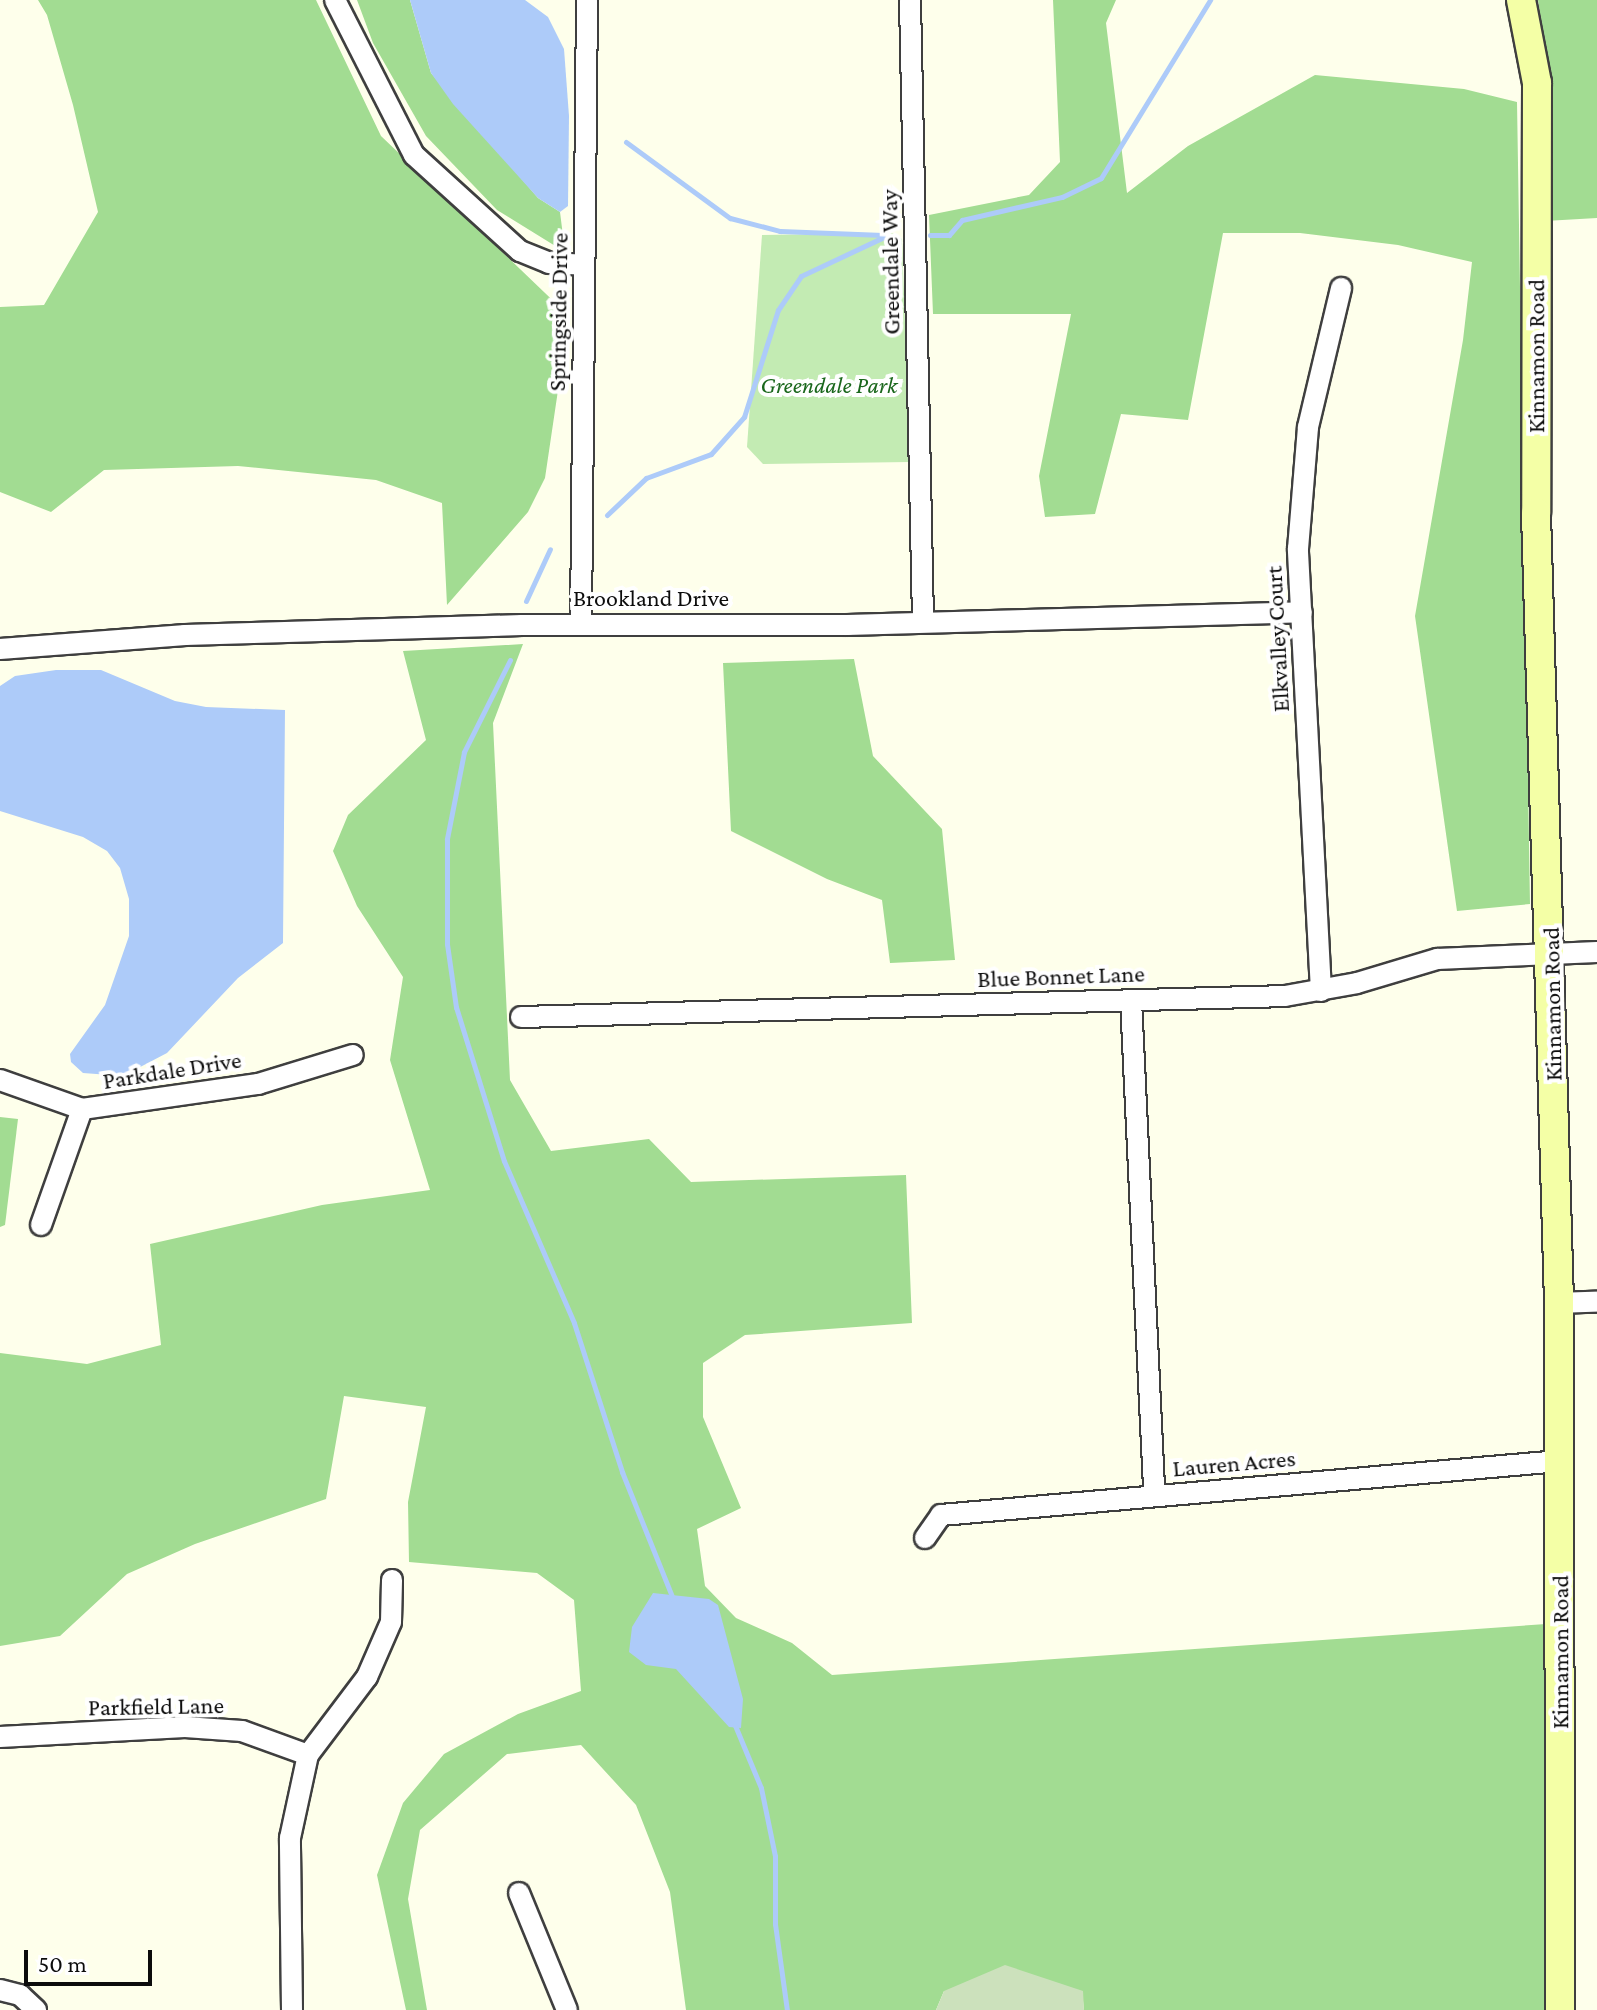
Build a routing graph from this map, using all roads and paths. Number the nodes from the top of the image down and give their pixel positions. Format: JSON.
{"nodes":[{"id":1,"x":335,"y":0,"type":"edge"},
{"id":2,"x":587,"y":0,"type":"edge"},
{"id":3,"x":910,"y":0,"type":"edge"},
{"id":4,"x":1521,"y":0,"type":"edge"},
{"id":5,"x":584,"y":265,"type":"junction"},
{"id":6,"x":1341,"y":288,"type":"dead end"},
{"id":7,"x":1302,"y":612,"type":"junction"},
{"id":8,"x":923,"y":619,"type":"junction"},
{"id":9,"x":581,"y":624,"type":"junction"},
{"id":10,"x":0,"y":649,"type":"edge"},
{"id":11,"x":1597,"y":952,"type":"edge"},
{"id":12,"x":1551,"y":953,"type":"junction"},
{"id":13,"x":1321,"y":991,"type":"junction"},
{"id":14,"x":1131,"y":1000,"type":"junction"},
{"id":15,"x":521,"y":1017,"type":"dead end"},
{"id":16,"x":353,"y":1055,"type":"dead end"},
{"id":17,"x":0,"y":1080,"type":"edge"},
{"id":18,"x":82,"y":1109,"type":"junction"},
{"id":19,"x":41,"y":1225,"type":"dead end"},
{"id":20,"x":1597,"y":1302,"type":"edge"},
{"id":21,"x":1559,"y":1303,"type":"junction"},
{"id":22,"x":1559,"y":1461,"type":"junction"},
{"id":23,"x":1154,"y":1496,"type":"junction"},
{"id":24,"x":925,"y":1538,"type":"dead end"},
{"id":25,"x":392,"y":1580,"type":"dead end"},
{"id":26,"x":0,"y":1737,"type":"edge"},
{"id":27,"x":308,"y":1755,"type":"junction"},
{"id":28,"x":519,"y":1893,"type":"dead end"},
{"id":29,"x":0,"y":1990,"type":"edge"},
{"id":30,"x":36,"y":2010,"type":"edge"},
{"id":31,"x":292,"y":2010,"type":"edge"},
{"id":32,"x":567,"y":2010,"type":"edge"},
{"id":33,"x":1560,"y":2010,"type":"edge"}],
"edges":[{"from":1,"to":5,"type":"street"},
{"from":2,"to":5,"type":"street","name":"Springside Drive"},
{"from":3,"to":8,"type":"street","name":"Greendale Way"},
{"from":4,"to":12,"type":"main road","name":"Kinnamon Road"},
{"from":5,"to":9,"type":"street","name":"Springside Drive"},
{"from":6,"to":7,"type":"street","name":"Elkvalley Court"},
{"from":7,"to":8,"type":"street","name":"Brookland Drive"},
{"from":7,"to":13,"type":"street","name":"Elkvalley Court"},
{"from":8,"to":9,"type":"street","name":"Brookland Drive"},
{"from":9,"to":10,"type":"street","name":"Brookland Drive"},
{"from":11,"to":12,"type":"street","name":"Blue Bonnet Lane"},
{"from":12,"to":13,"type":"street","name":"Blue Bonnet Lane"},
{"from":12,"to":21,"type":"main road","name":"Kinnamon Road"},
{"from":13,"to":14,"type":"street","name":"Blue Bonnet Lane"},
{"from":14,"to":15,"type":"street","name":"Blue Bonnet Lane"},
{"from":14,"to":23,"type":"street"},
{"from":16,"to":18,"type":"street","name":"Parkdale Drive"},
{"from":17,"to":18,"type":"street","name":"Parkdale Drive"},
{"from":18,"to":19,"type":"street"},
{"from":20,"to":21,"type":"street"},
{"from":21,"to":22,"type":"main road","name":"Kinnamon Road"},
{"from":22,"to":23,"type":"street","name":"Lauren Acres"},
{"from":22,"to":33,"type":"main road","name":"Kinnamon Road"},
{"from":23,"to":24,"type":"street","name":"Lauren Acres"},
{"from":25,"to":27,"type":"street"},
{"from":26,"to":27,"type":"street","name":"Parkfield Lane"},
{"from":27,"to":31,"type":"street"},
{"from":28,"to":32,"type":"street"},
{"from":29,"to":30,"type":"street"}]}
